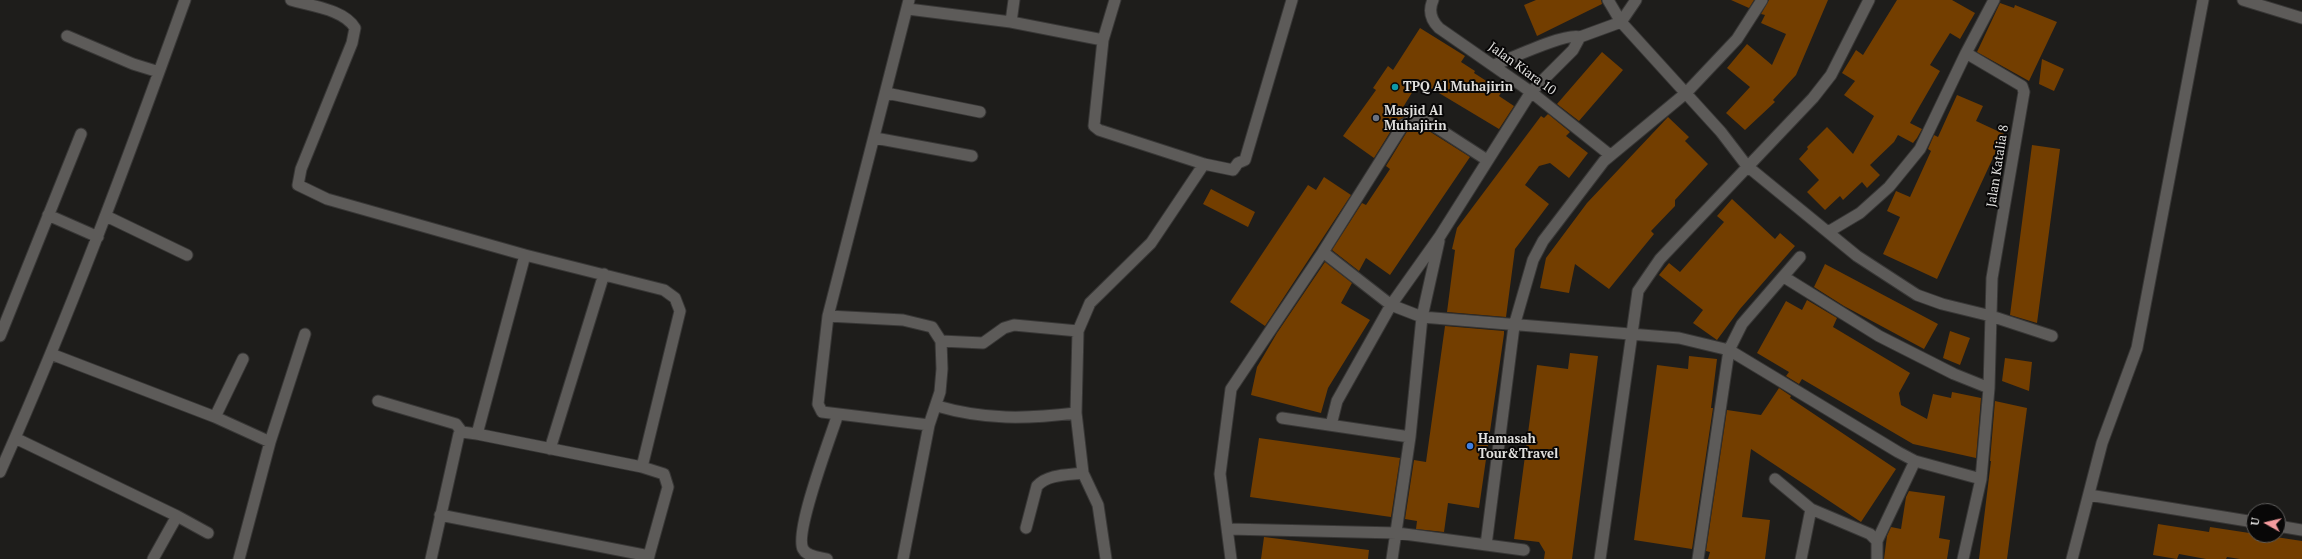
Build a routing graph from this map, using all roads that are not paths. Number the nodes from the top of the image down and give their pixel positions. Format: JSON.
{"nodes":[{"id":1,"x":184,"y":0,"type":"edge"},
{"id":2,"x":291,"y":0,"type":"edge"},
{"id":3,"x":1014,"y":0,"type":"edge"},
{"id":4,"x":1115,"y":0,"type":"edge"},
{"id":5,"x":1292,"y":0,"type":"edge"},
{"id":6,"x":1433,"y":0,"type":"edge"},
{"id":7,"x":1608,"y":0,"type":"edge"},
{"id":8,"x":1636,"y":0,"type":"edge"},
{"id":9,"x":1762,"y":0,"type":"edge"},
{"id":10,"x":1868,"y":0,"type":"edge"},
{"id":11,"x":1994,"y":0,"type":"edge"},
{"id":12,"x":2203,"y":0,"type":"edge"},
{"id":13,"x":2244,"y":0,"type":"edge"},
{"id":14,"x":909,"y":4,"type":"edge"},
{"id":15,"x":2302,"y":18,"type":"edge"},
{"id":16,"x":1011,"y":22,"type":"junction"},
{"id":17,"x":1621,"y":22,"type":"junction"},
{"id":18,"x":67,"y":36,"type":"dead end"},
{"id":19,"x":1580,"y":37,"type":"junction"},
{"id":20,"x":1103,"y":40,"type":"junction"},
{"id":21,"x":1966,"y":53,"type":"junction"},
{"id":22,"x":1494,"y":65,"type":"junction"},
{"id":23,"x":159,"y":72,"type":"junction"},
{"id":24,"x":1531,"y":92,"type":"junction"},
{"id":25,"x":886,"y":93,"type":"junction"},
{"id":26,"x":1686,"y":93,"type":"junction"},
{"id":27,"x":980,"y":112,"type":"dead end"},
{"id":28,"x":81,"y":134,"type":"dead end"},
{"id":29,"x":875,"y":138,"type":"junction"},
{"id":30,"x":1610,"y":155,"type":"junction"},
{"id":31,"x":972,"y":156,"type":"dead end"},
{"id":32,"x":1487,"y":160,"type":"junction"},
{"id":33,"x":1204,"y":164,"type":"junction"},
{"id":34,"x":1747,"y":166,"type":"junction"},
{"id":35,"x":48,"y":215,"type":"junction"},
{"id":36,"x":106,"y":216,"type":"junction"},
{"id":37,"x":1828,"y":232,"type":"junction"},
{"id":38,"x":1440,"y":236,"type":"junction"},
{"id":39,"x":98,"y":237,"type":"junction"},
{"id":40,"x":1323,"y":252,"type":"junction"},
{"id":41,"x":187,"y":255,"type":"dead end"},
{"id":42,"x":525,"y":255,"type":"junction"},
{"id":43,"x":1800,"y":257,"type":"dead end"},
{"id":44,"x":604,"y":274,"type":"junction"},
{"id":45,"x":1784,"y":277,"type":"junction"},
{"id":46,"x":1391,"y":305,"type":"junction"},
{"id":47,"x":828,"y":316,"type":"junction"},
{"id":48,"x":1991,"y":316,"type":"junction"},
{"id":49,"x":1422,"y":317,"type":"junction"},
{"id":50,"x":1514,"y":326,"type":"junction"},
{"id":51,"x":1078,"y":331,"type":"junction"},
{"id":52,"x":1631,"y":333,"type":"junction"},
{"id":53,"x":305,"y":334,"type":"dead end"},
{"id":54,"x":0,"y":336,"type":"edge"},
{"id":55,"x":2052,"y":336,"type":"dead end"},
{"id":56,"x":941,"y":341,"type":"junction"},
{"id":57,"x":1729,"y":350,"type":"junction"},
{"id":58,"x":51,"y":354,"type":"junction"},
{"id":59,"x":243,"y":359,"type":"dead end"},
{"id":60,"x":1989,"y":388,"type":"junction"},
{"id":61,"x":378,"y":401,"type":"dead end"},
{"id":62,"x":937,"y":406,"type":"junction"},
{"id":63,"x":1076,"y":413,"type":"junction"},
{"id":64,"x":838,"y":414,"type":"junction"},
{"id":65,"x":216,"y":418,"type":"junction"},
{"id":66,"x":1282,"y":418,"type":"dead end"},
{"id":67,"x":929,"y":425,"type":"junction"},
{"id":68,"x":1331,"y":425,"type":"junction"},
{"id":69,"x":462,"y":432,"type":"junction"},
{"id":70,"x":477,"y":434,"type":"junction"},
{"id":71,"x":1410,"y":437,"type":"junction"},
{"id":72,"x":15,"y":438,"type":"junction"},
{"id":73,"x":270,"y":442,"type":"junction"},
{"id":74,"x":550,"y":449,"type":"junction"},
{"id":75,"x":1915,"y":461,"type":"junction"},
{"id":76,"x":642,"y":467,"type":"junction"},
{"id":77,"x":0,"y":472,"type":"edge"},
{"id":78,"x":1083,"y":473,"type":"junction"},
{"id":79,"x":1775,"y":479,"type":"dead end"},
{"id":80,"x":1981,"y":479,"type":"junction"},
{"id":81,"x":2089,"y":495,"type":"junction"},
{"id":82,"x":1810,"y":508,"type":"junction"},
{"id":83,"x":177,"y":516,"type":"junction"},
{"id":84,"x":440,"y":516,"type":"junction"},
{"id":85,"x":2246,"y":521,"type":"edge"},
{"id":86,"x":2286,"y":527,"type":"edge"},
{"id":87,"x":1026,"y":528,"type":"dead end"},
{"id":88,"x":1228,"y":529,"type":"junction"},
{"id":89,"x":2302,"y":530,"type":"edge"},
{"id":90,"x":208,"y":533,"type":"dead end"},
{"id":91,"x":1397,"y":533,"type":"junction"},
{"id":92,"x":1877,"y":541,"type":"junction"},
{"id":93,"x":1486,"y":545,"type":"junction"},
{"id":94,"x":1524,"y":550,"type":"dead end"},
{"id":95,"x":648,"y":558,"type":"edge"},
{"id":96,"x":153,"y":559,"type":"edge"},
{"id":97,"x":239,"y":559,"type":"edge"},
{"id":98,"x":431,"y":559,"type":"edge"},
{"id":99,"x":827,"y":559,"type":"edge"},
{"id":100,"x":903,"y":559,"type":"edge"},
{"id":101,"x":1106,"y":559,"type":"edge"},
{"id":102,"x":1231,"y":559,"type":"edge"},
{"id":103,"x":1392,"y":559,"type":"edge"},
{"id":104,"x":1600,"y":559,"type":"edge"},
{"id":105,"x":1698,"y":559,"type":"edge"},
{"id":106,"x":1800,"y":559,"type":"edge"},
{"id":107,"x":1877,"y":559,"type":"edge"},
{"id":108,"x":1963,"y":559,"type":"edge"},
{"id":109,"x":2072,"y":559,"type":"edge"}],
"edges":[{"from":1,"to":23,"type":"street"},
{"from":2,"to":42,"type":"street"},
{"from":3,"to":16,"type":"street"},
{"from":4,"to":20,"type":"street"},
{"from":5,"to":33,"type":"street"},
{"from":6,"to":22,"type":"street","name":"Jalan Kiara 10"},
{"from":7,"to":17,"type":"street"},
{"from":8,"to":17,"type":"street"},
{"from":9,"to":26,"type":"street"},
{"from":10,"to":34,"type":"street"},
{"from":11,"to":21,"type":"street"},
{"from":12,"to":81,"type":"street"},
{"from":13,"to":15,"type":"street"},
{"from":14,"to":16,"type":"street"},
{"from":14,"to":25,"type":"street"},
{"from":16,"to":20,"type":"street"},
{"from":17,"to":19,"type":"street"},
{"from":17,"to":26,"type":"street"},
{"from":18,"to":23,"type":"street"},
{"from":19,"to":22,"type":"street"},
{"from":19,"to":24,"type":"street"},
{"from":20,"to":33,"type":"street"},
{"from":21,"to":37,"type":"street"},
{"from":21,"to":48,"type":"street","name":"Jalan Katalia 8"},
{"from":22,"to":24,"type":"street","name":"Jalan Kiara 10"},
{"from":23,"to":36,"type":"street"},
{"from":24,"to":30,"type":"street","name":"Jalan Kiara 10"},
{"from":24,"to":32,"type":"street"},
{"from":25,"to":27,"type":"street"},
{"from":25,"to":29,"type":"street"},
{"from":26,"to":30,"type":"street"},
{"from":26,"to":34,"type":"street"},
{"from":28,"to":35,"type":"street"},
{"from":29,"to":31,"type":"street"},
{"from":29,"to":47,"type":"street"},
{"from":30,"to":50,"type":"street"},
{"from":32,"to":38,"type":"street"},
{"from":32,"to":40,"type":"street"},
{"from":33,"to":51,"type":"street"},
{"from":34,"to":37,"type":"street"},
{"from":34,"to":52,"type":"street"},
{"from":35,"to":39,"type":"street"},
{"from":35,"to":54,"type":"street"},
{"from":36,"to":39,"type":"street"},
{"from":36,"to":41,"type":"street"},
{"from":37,"to":48,"type":"street"},
{"from":38,"to":46,"type":"street"},
{"from":38,"to":49,"type":"street"},
{"from":39,"to":58,"type":"street"},
{"from":40,"to":46,"type":"street"},
{"from":40,"to":88,"type":"street"},
{"from":42,"to":44,"type":"street"},
{"from":42,"to":70,"type":"street"},
{"from":43,"to":45,"type":"street"},
{"from":44,"to":74,"type":"street"},
{"from":44,"to":76,"type":"street"},
{"from":45,"to":57,"type":"street"},
{"from":45,"to":60,"type":"street"},
{"from":46,"to":49,"type":"street"},
{"from":46,"to":68,"type":"street"},
{"from":47,"to":56,"type":"street"},
{"from":47,"to":64,"type":"street"},
{"from":48,"to":55,"type":"street"},
{"from":48,"to":60,"type":"street","name":"Jalan Katalia 8"},
{"from":49,"to":50,"type":"street"},
{"from":49,"to":71,"type":"street"},
{"from":50,"to":52,"type":"street"},
{"from":50,"to":93,"type":"street"},
{"from":51,"to":56,"type":"street"},
{"from":51,"to":63,"type":"street"},
{"from":52,"to":57,"type":"street"},
{"from":52,"to":104,"type":"street"},
{"from":53,"to":73,"type":"street"},
{"from":56,"to":62,"type":"street"},
{"from":57,"to":75,"type":"street"},
{"from":57,"to":105,"type":"street"},
{"from":58,"to":65,"type":"street"},
{"from":58,"to":72,"type":"street"},
{"from":59,"to":65,"type":"street"},
{"from":60,"to":80,"type":"street","name":"Jalan Katalia 8"},
{"from":61,"to":69,"type":"street"},
{"from":62,"to":63,"type":"street"},
{"from":62,"to":67,"type":"street"},
{"from":63,"to":78,"type":"street"},
{"from":64,"to":67,"type":"street"},
{"from":64,"to":99,"type":"street"},
{"from":65,"to":73,"type":"street"},
{"from":66,"to":68,"type":"street"},
{"from":67,"to":100,"type":"street"},
{"from":68,"to":71,"type":"street"},
{"from":69,"to":70,"type":"street"},
{"from":69,"to":84,"type":"street"},
{"from":70,"to":74,"type":"street"},
{"from":71,"to":91,"type":"street"},
{"from":72,"to":77,"type":"street"},
{"from":72,"to":83,"type":"street"},
{"from":73,"to":97,"type":"street"},
{"from":74,"to":76,"type":"street"},
{"from":75,"to":80,"type":"street"},
{"from":75,"to":92,"type":"street"},
{"from":76,"to":95,"type":"street"},
{"from":78,"to":87,"type":"street"},
{"from":78,"to":101,"type":"street"},
{"from":79,"to":82,"type":"street"},
{"from":80,"to":108,"type":"street","name":"Jalan Katalia 8"},
{"from":81,"to":85,"type":"street"},
{"from":81,"to":109,"type":"street"},
{"from":82,"to":92,"type":"street"},
{"from":82,"to":106,"type":"street"},
{"from":83,"to":90,"type":"street"},
{"from":83,"to":96,"type":"street"},
{"from":84,"to":95,"type":"street"},
{"from":84,"to":98,"type":"street"},
{"from":86,"to":89,"type":"street"},
{"from":88,"to":91,"type":"street"},
{"from":88,"to":102,"type":"street"},
{"from":91,"to":93,"type":"street"},
{"from":91,"to":103,"type":"street"},
{"from":92,"to":107,"type":"street"},
{"from":93,"to":94,"type":"street"}]}
